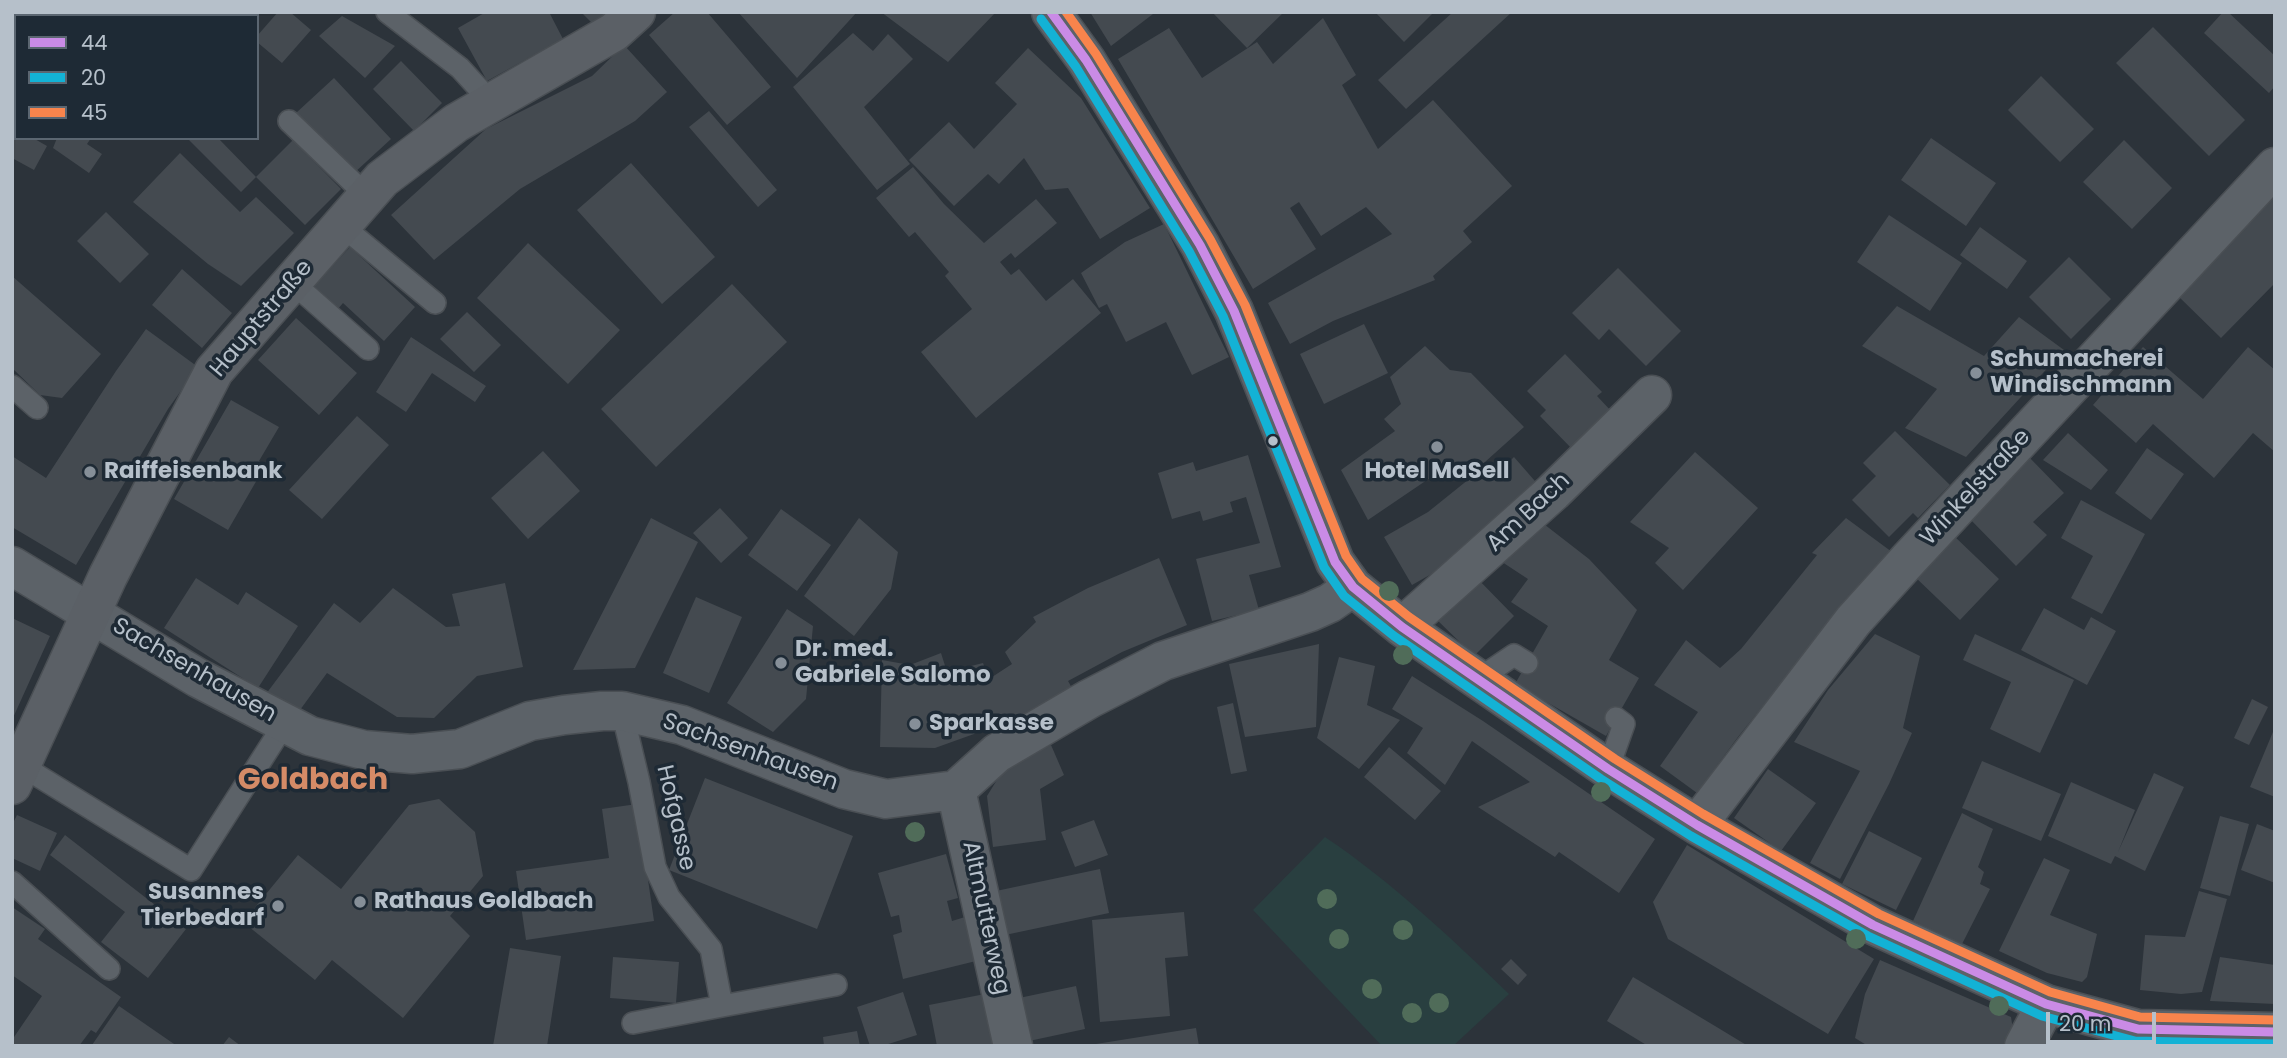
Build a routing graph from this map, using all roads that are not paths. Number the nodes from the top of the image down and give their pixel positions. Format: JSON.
{"nodes":[{"id":1,"x":387,"y":12,"type":"edge"},
{"id":2,"x":636,"y":12,"type":"edge"},
{"id":3,"x":1051,"y":12,"type":"edge"},
{"id":4,"x":492,"y":103,"type":"junction"},
{"id":5,"x":289,"y":121,"type":"dead end"},
{"id":6,"x":2275,"y":167,"type":"edge"},
{"id":7,"x":367,"y":196,"type":"junction"},
{"id":8,"x":341,"y":225,"type":"junction"},
{"id":9,"x":292,"y":282,"type":"junction"},
{"id":10,"x":435,"y":303,"type":"dead end"},
{"id":11,"x":368,"y":349,"type":"dead end"},
{"id":12,"x":12,"y":386,"type":"edge"},
{"id":13,"x":1652,"y":395,"type":"dead end"},
{"id":14,"x":37,"y":408,"type":"dead end"},
{"id":15,"x":12,"y":566,"type":"edge"},
{"id":16,"x":1353,"y":587,"type":"junction"},
{"id":17,"x":90,"y":611,"type":"junction"},
{"id":18,"x":1402,"y":627,"type":"junction"},
{"id":19,"x":1527,"y":663,"type":"dead end"},
{"id":20,"x":1477,"y":680,"type":"junction"},
{"id":21,"x":622,"y":711,"type":"junction"},
{"id":22,"x":1616,"y":718,"type":"dead end"},
{"id":23,"x":285,"y":723,"type":"junction"},
{"id":24,"x":1608,"y":769,"type":"junction"},
{"id":25,"x":17,"y":776,"type":"edge"},
{"id":26,"x":957,"y":790,"type":"junction"},
{"id":27,"x":1697,"y":824,"type":"junction"},
{"id":28,"x":12,"y":882,"type":"edge"},
{"id":29,"x":109,"y":969,"type":"dead end"},
{"id":30,"x":836,"y":985,"type":"dead end"},
{"id":31,"x":2046,"y":1003,"type":"junction"},
{"id":32,"x":722,"y":1006,"type":"junction"},
{"id":33,"x":633,"y":1023,"type":"dead end"},
{"id":34,"x":2275,"y":1032,"type":"edge"},
{"id":35,"x":1013,"y":1046,"type":"edge"},
{"id":36,"x":2024,"y":1046,"type":"edge"}],
"edges":[{"from":1,"to":4,"type":"lane"},
{"from":2,"to":4,"type":"street","name":"Hauptstraße"},
{"from":3,"to":16,"type":"street"},
{"from":4,"to":7,"type":"street","name":"Hauptstraße"},
{"from":5,"to":7,"type":"lane"},
{"from":6,"to":27,"type":"street","name":"Winkelstraße"},
{"from":7,"to":8,"type":"street","name":"Hauptstraße"},
{"from":8,"to":9,"type":"street","name":"Hauptstraße"},
{"from":8,"to":10,"type":"lane"},
{"from":9,"to":11,"type":"lane"},
{"from":9,"to":17,"type":"street","name":"Hauptstraße"},
{"from":12,"to":14,"type":"lane"},
{"from":13,"to":18,"type":"street","name":"Am Bach"},
{"from":15,"to":17,"type":"street","name":"Sachsenhausen"},
{"from":16,"to":18,"type":"street"},
{"from":16,"to":26,"type":"street"},
{"from":17,"to":23,"type":"street","name":"Sachsenhausen"},
{"from":17,"to":25,"type":"street","name":"Hauptstraße"},
{"from":18,"to":20,"type":"street"},
{"from":19,"to":20,"type":"lane"},
{"from":20,"to":24,"type":"street"},
{"from":21,"to":23,"type":"street","name":"Sachsenhausen"},
{"from":21,"to":26,"type":"street","name":"Sachsenhausen"},
{"from":21,"to":32,"type":"lane","name":"Hofgasse"},
{"from":22,"to":24,"type":"lane"},
{"from":23,"to":25,"type":"lane"},
{"from":24,"to":27,"type":"street"},
{"from":26,"to":35,"type":"street","name":"Altmutterweg"},
{"from":27,"to":31,"type":"street"},
{"from":28,"to":29,"type":"lane"},
{"from":30,"to":32,"type":"lane"},
{"from":31,"to":34,"type":"street"},
{"from":31,"to":36,"type":"street"},
{"from":32,"to":33,"type":"lane"}]}
